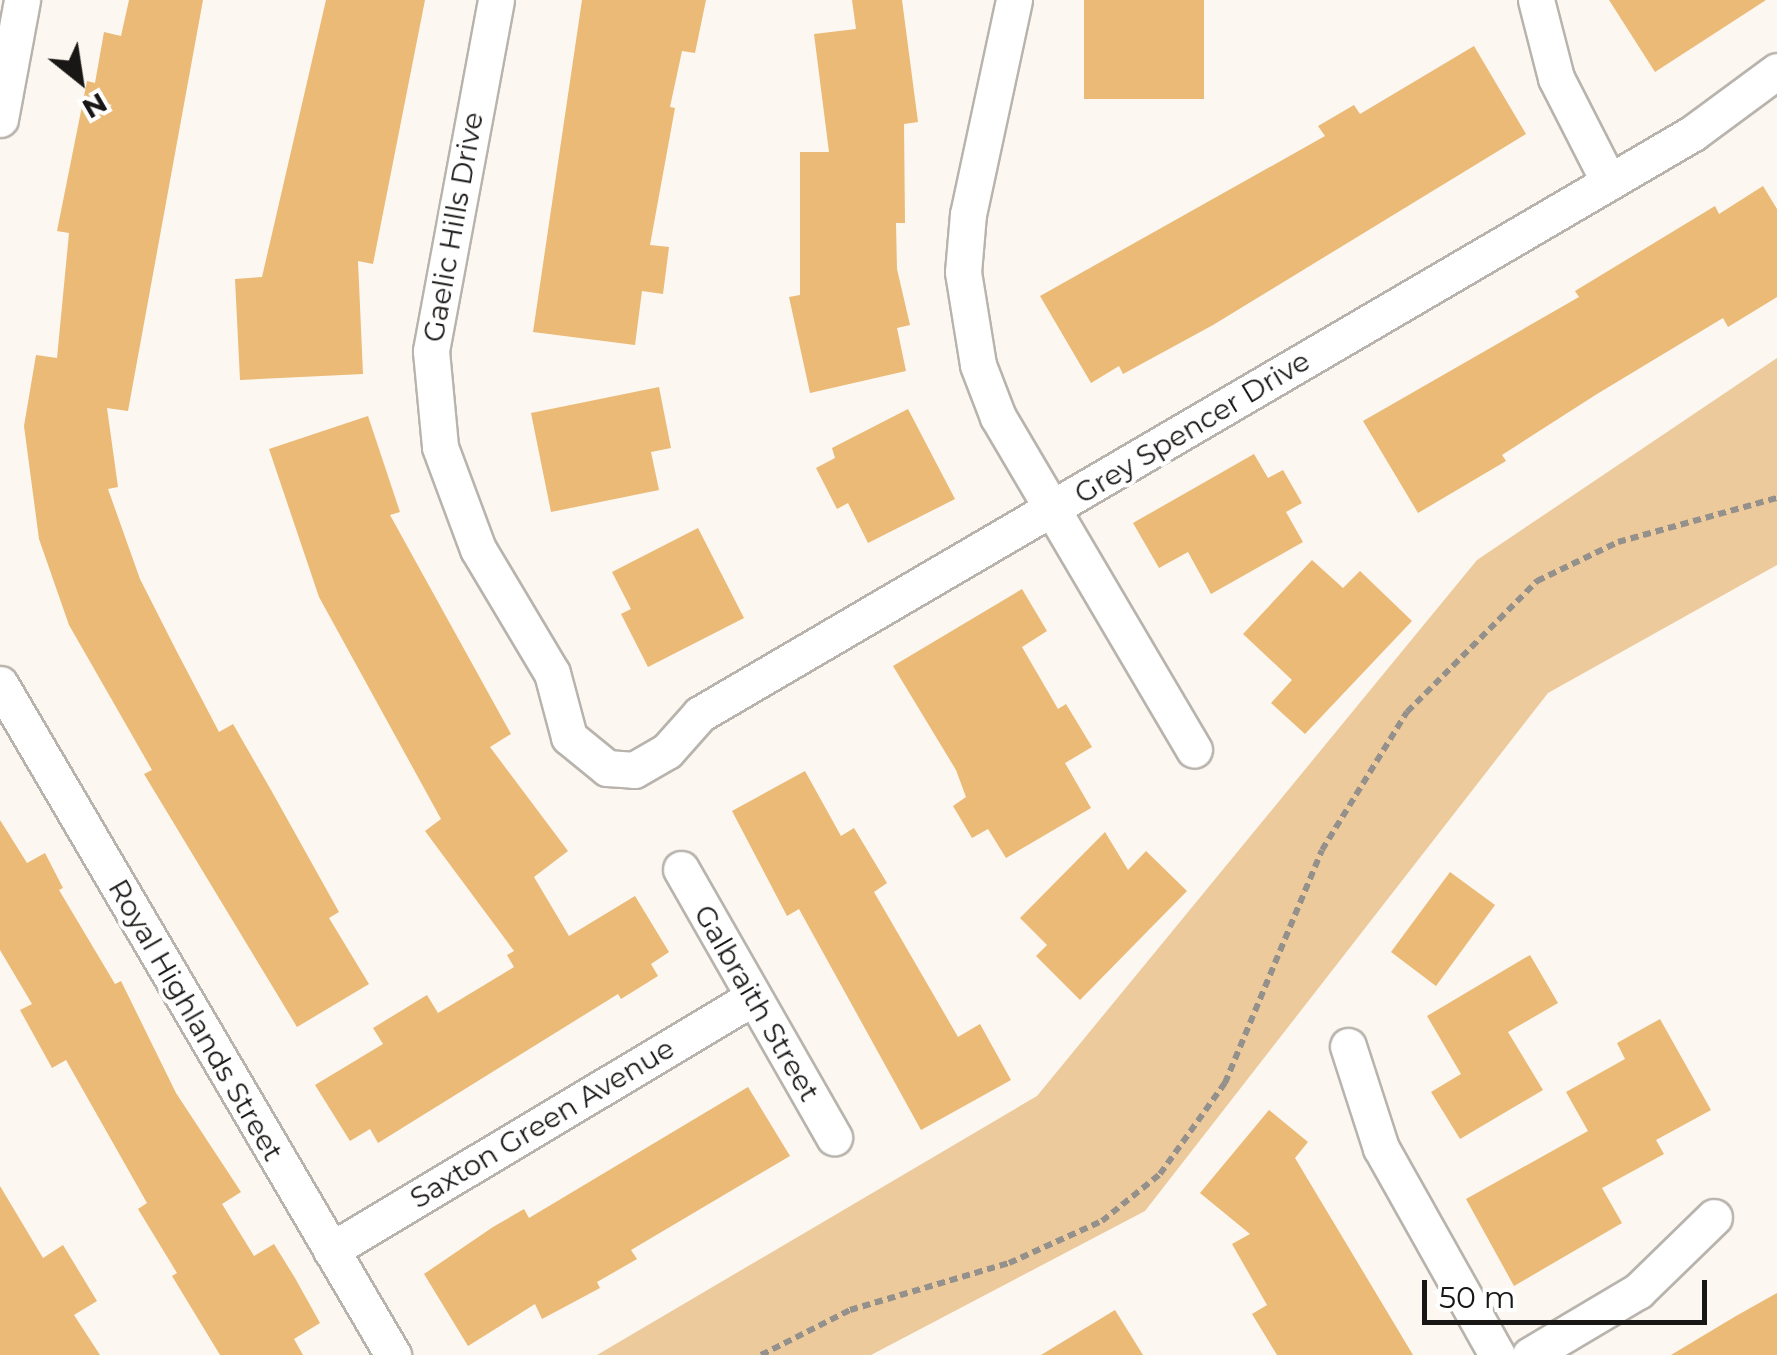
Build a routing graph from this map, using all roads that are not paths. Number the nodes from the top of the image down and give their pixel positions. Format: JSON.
{"nodes":[{"id":1,"x":22,"y":0,"type":"edge"},
{"id":2,"x":496,"y":0,"type":"edge"},
{"id":3,"x":1014,"y":0,"type":"edge"},
{"id":4,"x":1536,"y":0,"type":"edge"},
{"id":5,"x":1777,"y":71,"type":"edge"},
{"id":6,"x":0,"y":119,"type":"edge"},
{"id":7,"x":1609,"y":182,"type":"junction"},
{"id":8,"x":1052,"y":510,"type":"junction"},
{"id":9,"x":0,"y":684,"type":"edge"},
{"id":10,"x":1194,"y":750,"type":"dead end"},
{"id":11,"x":607,"y":768,"type":"joint"},
{"id":12,"x":680,"y":869,"type":"dead end"},
{"id":13,"x":753,"y":996,"type":"junction"},
{"id":14,"x":1348,"y":1046,"type":"dead end"},
{"id":15,"x":834,"y":1137,"type":"dead end"},
{"id":16,"x":1714,"y":1217,"type":"dead end"},
{"id":17,"x":331,"y":1250,"type":"junction"},
{"id":18,"x":393,"y":1355,"type":"edge"},
{"id":19,"x":1497,"y":1355,"type":"edge"},
{"id":20,"x":1530,"y":1355,"type":"edge"}],
"edges":[{"from":1,"to":6,"type":"street"},
{"from":2,"to":11,"type":"street","name":"Gaelic Hills Drive"},
{"from":3,"to":8,"type":"street"},
{"from":4,"to":7,"type":"street"},
{"from":5,"to":7,"type":"street","name":"Grey Spencer Drive"},
{"from":7,"to":8,"type":"street","name":"Grey Spencer Drive"},
{"from":8,"to":10,"type":"street"},
{"from":8,"to":11,"type":"street","name":"Grey Spencer Drive"},
{"from":9,"to":17,"type":"street","name":"Royal Highlands Street"},
{"from":12,"to":13,"type":"street","name":"Galbraith Street"},
{"from":13,"to":15,"type":"street","name":"Galbraith Street"},
{"from":13,"to":17,"type":"street","name":"Saxton Green Avenue"},
{"from":14,"to":19,"type":"street"},
{"from":16,"to":20,"type":"street"},
{"from":17,"to":18,"type":"street","name":"Royal Highlands Street"}]}
